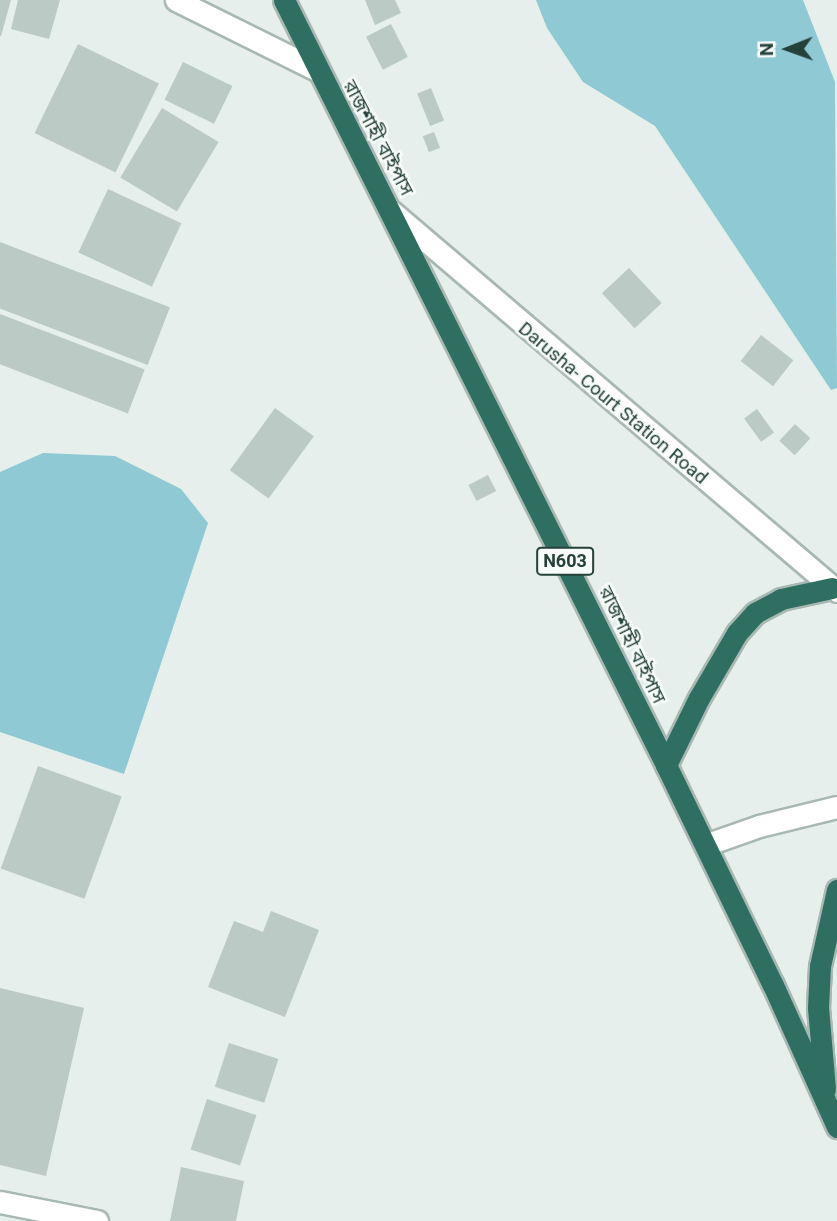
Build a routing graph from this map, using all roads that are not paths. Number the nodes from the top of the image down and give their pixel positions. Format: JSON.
{"nodes":[{"id":1,"x":176,"y":0,"type":"edge"},
{"id":2,"x":284,"y":0,"type":"edge"},
{"id":3,"x":317,"y":70,"type":"junction"},
{"id":4,"x":391,"y":211,"type":"junction"},
{"id":5,"x":835,"y":587,"type":"edge"},
{"id":6,"x":666,"y":765,"type":"junction"},
{"id":7,"x":837,"y":807,"type":"edge"},
{"id":8,"x":705,"y":845,"type":"junction"},
{"id":9,"x":837,"y":890,"type":"edge"},
{"id":10,"x":826,"y":1105,"type":"junction"},
{"id":11,"x":837,"y":1127,"type":"edge"},
{"id":12,"x":0,"y":1202,"type":"edge"},
{"id":13,"x":97,"y":1221,"type":"edge"}],
"edges":[{"from":1,"to":3,"type":"street"},
{"from":2,"to":3,"type":"highway","name":"রাজশাহী বাইপাস","number":"N603"},
{"from":3,"to":4,"type":"highway","name":"রাজশাহী বাইপাস","number":"N603"},
{"from":4,"to":5,"type":"street","name":"Darusha- Court Station Road"},
{"from":4,"to":6,"type":"highway","name":"রাজশাহী বাইপাস","number":"N603"},
{"from":5,"to":6,"type":"highway"},
{"from":6,"to":8,"type":"highway","name":"রাজশাহী বাইপাস","number":"N603"},
{"from":7,"to":8,"type":"street"},
{"from":8,"to":10,"type":"highway","name":"রাজশাহী বাইপাস","number":"N603"},
{"from":9,"to":10,"type":"highway"},
{"from":10,"to":11,"type":"highway","name":"রাজশাহী বাইপাস","number":"N603"},
{"from":12,"to":13,"type":"street"}]}
